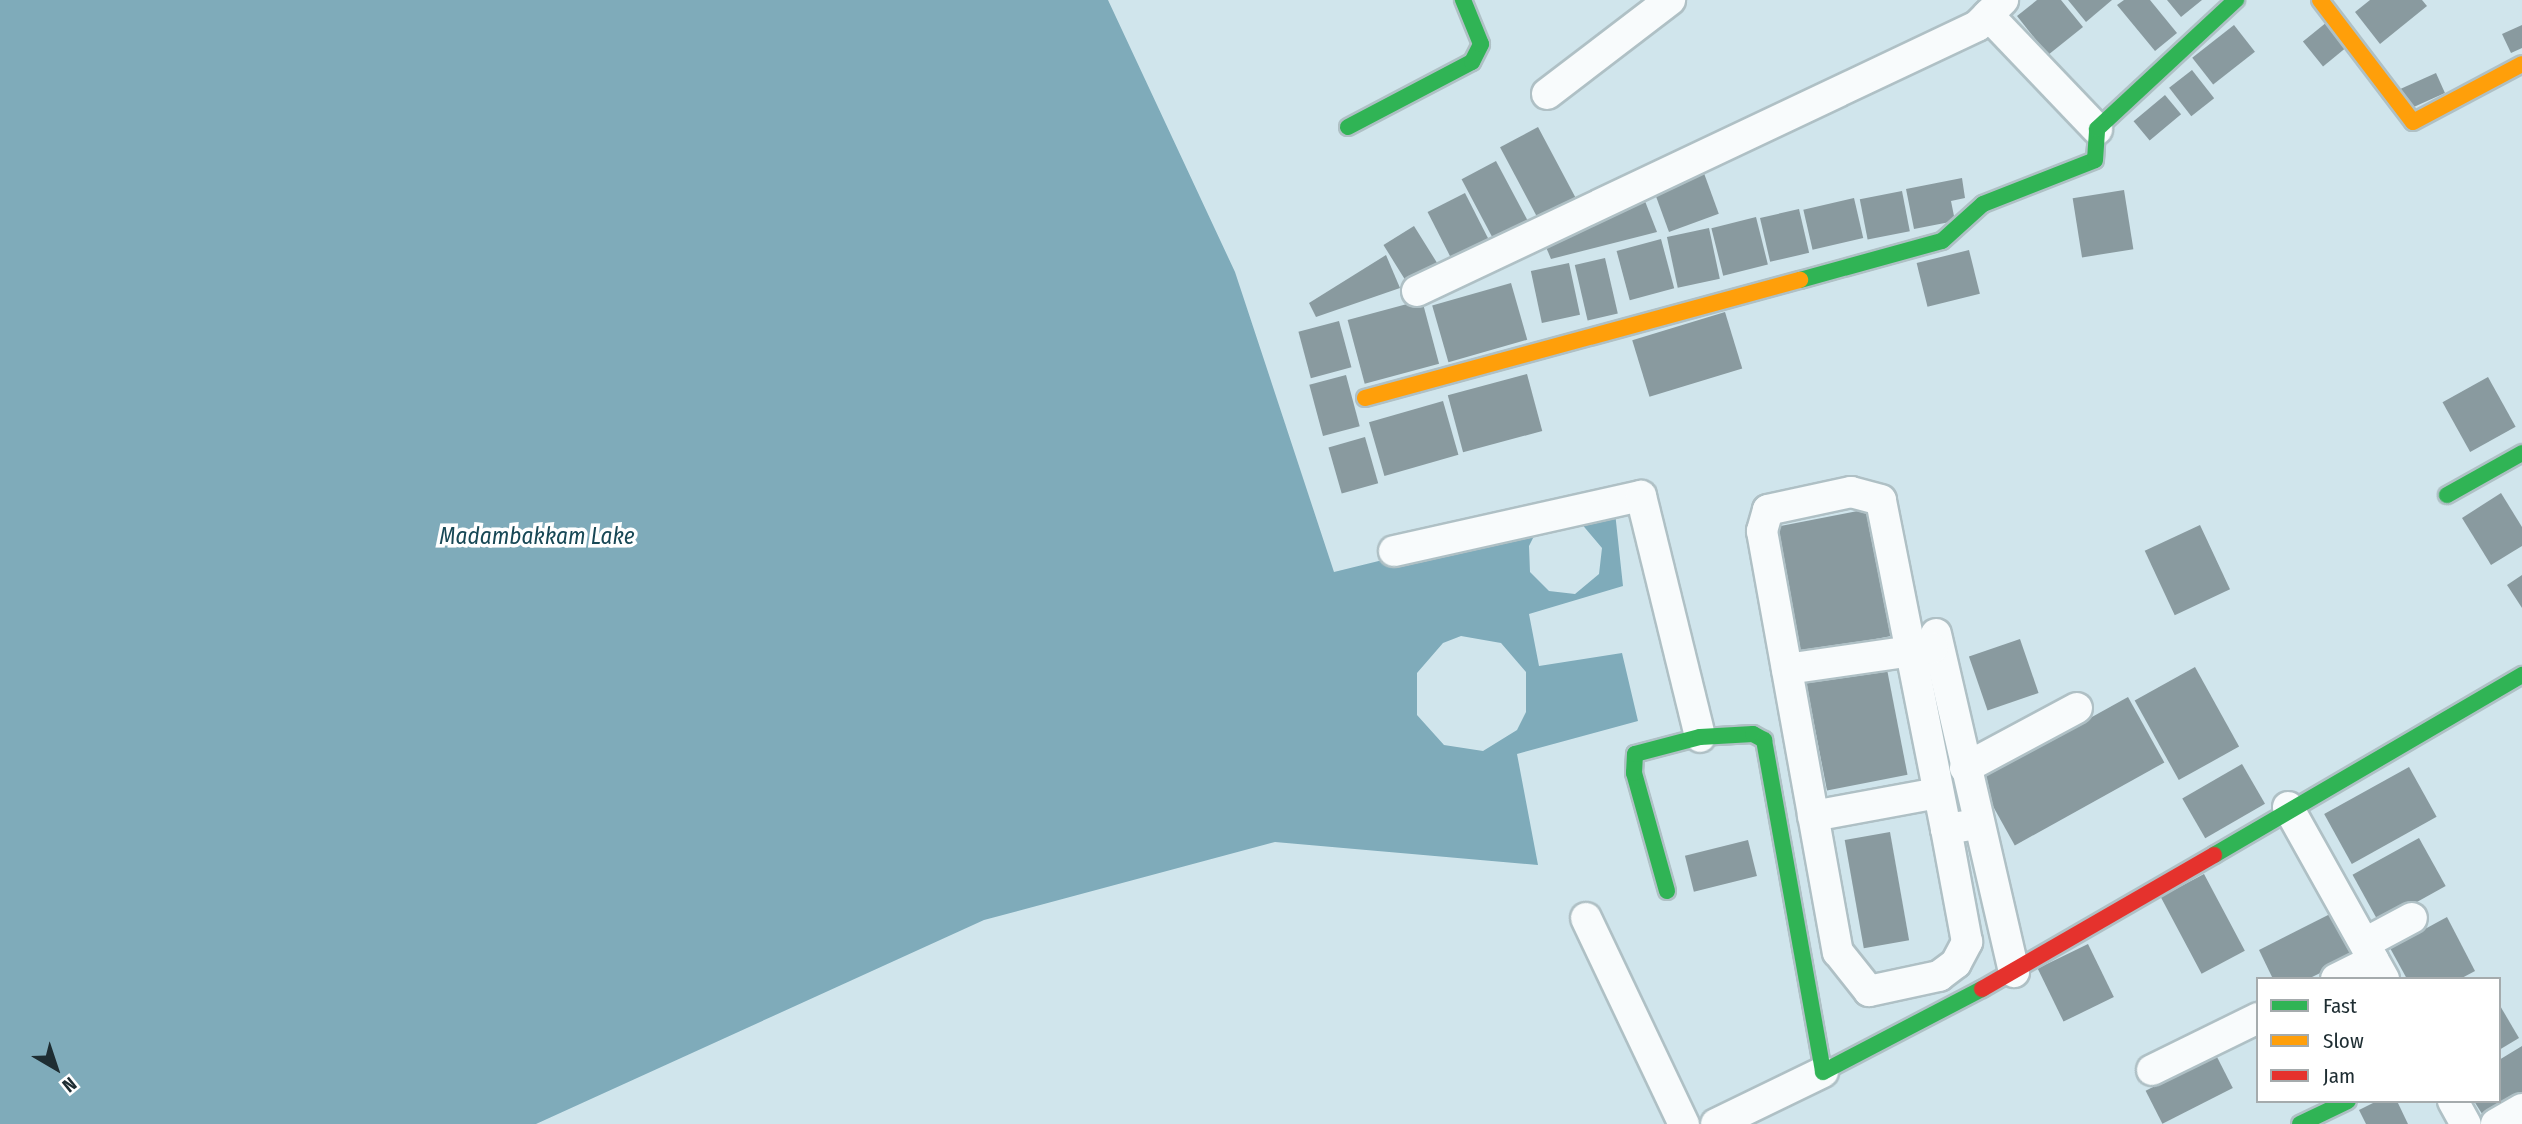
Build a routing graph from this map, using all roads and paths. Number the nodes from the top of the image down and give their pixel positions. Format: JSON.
{"nodes":[{"id":1,"x":1463,"y":0,"type":"edge"},
{"id":2,"x":1670,"y":0,"type":"edge"},
{"id":3,"x":2236,"y":0,"type":"edge"},
{"id":4,"x":2320,"y":0,"type":"edge"},
{"id":5,"x":1995,"y":8,"type":"edge"},
{"id":6,"x":2522,"y":64,"type":"edge"},
{"id":7,"x":1548,"y":94,"type":"dead end"},
{"id":8,"x":1348,"y":127,"type":"dead end"},
{"id":9,"x":2097,"y":129,"type":"junction"},
{"id":10,"x":1417,"y":291,"type":"dead end"},
{"id":11,"x":1365,"y":398,"type":"dead end"},
{"id":12,"x":2522,"y":453,"type":"edge"},
{"id":13,"x":2447,"y":495,"type":"dead end"},
{"id":14,"x":1394,"y":551,"type":"dead end"},
{"id":15,"x":1929,"y":644,"type":"junction"},
{"id":16,"x":1787,"y":669,"type":"junction"},
{"id":17,"x":2522,"y":675,"type":"edge"},
{"id":18,"x":2077,"y":708,"type":"dead end"},
{"id":19,"x":1700,"y":737,"type":"junction"},
{"id":20,"x":1965,"y":768,"type":"junction"},
{"id":21,"x":1938,"y":793,"type":"junction"},
{"id":22,"x":2288,"y":807,"type":"junction"},
{"id":23,"x":1813,"y":816,"type":"junction"},
{"id":24,"x":1978,"y":824,"type":"junction"},
{"id":25,"x":1946,"y":830,"type":"junction"},
{"id":26,"x":1667,"y":891,"type":"dead end"},
{"id":27,"x":1586,"y":918,"type":"dead end"},
{"id":28,"x":2412,"y":918,"type":"dead end"},
{"id":29,"x":2374,"y":961,"type":"edge"},
{"id":30,"x":2014,"y":972,"type":"junction"},
{"id":31,"x":2340,"y":977,"type":"edge"},
{"id":32,"x":2256,"y":1019,"type":"edge"},
{"id":33,"x":2152,"y":1070,"type":"dead end"},
{"id":34,"x":1823,"y":1072,"type":"junction"},
{"id":35,"x":2344,"y":1103,"type":"edge"},
{"id":36,"x":2454,"y":1103,"type":"edge"},
{"id":37,"x":2522,"y":1109,"type":"edge"},
{"id":38,"x":1712,"y":1123,"type":"edge"},
{"id":39,"x":1684,"y":1124,"type":"edge"},
{"id":40,"x":2300,"y":1124,"type":"edge"},
{"id":41,"x":2466,"y":1124,"type":"edge"},
{"id":42,"x":2496,"y":1124,"type":"edge"}],
"edges":[{"from":1,"to":8,"type":"street"},
{"from":2,"to":7,"type":"street"},
{"from":3,"to":9,"type":"street"},
{"from":4,"to":6,"type":"street"},
{"from":5,"to":9,"type":"street"},
{"from":5,"to":10,"type":"street"},
{"from":9,"to":11,"type":"street"},
{"from":12,"to":13,"type":"street"},
{"from":14,"to":19,"type":"street"},
{"from":15,"to":16,"type":"street"},
{"from":15,"to":16,"type":"street"},
{"from":15,"to":20,"type":"street"},
{"from":15,"to":21,"type":"street"},
{"from":16,"to":23,"type":"street"},
{"from":17,"to":22,"type":"street"},
{"from":18,"to":20,"type":"street"},
{"from":19,"to":26,"type":"street"},
{"from":19,"to":34,"type":"street"},
{"from":20,"to":24,"type":"street"},
{"from":21,"to":23,"type":"street"},
{"from":21,"to":25,"type":"street"},
{"from":22,"to":29,"type":"street"},
{"from":22,"to":30,"type":"street"},
{"from":23,"to":25,"type":"street"},
{"from":24,"to":25,"type":"street"},
{"from":24,"to":30,"type":"street"},
{"from":27,"to":39,"type":"street"},
{"from":28,"to":29,"type":"street"},
{"from":29,"to":31,"type":"street"},
{"from":30,"to":34,"type":"street"},
{"from":32,"to":33,"type":"street"},
{"from":34,"to":38,"type":"street"},
{"from":35,"to":40,"type":"street"},
{"from":36,"to":41,"type":"street"},
{"from":37,"to":42,"type":"street"}]}
